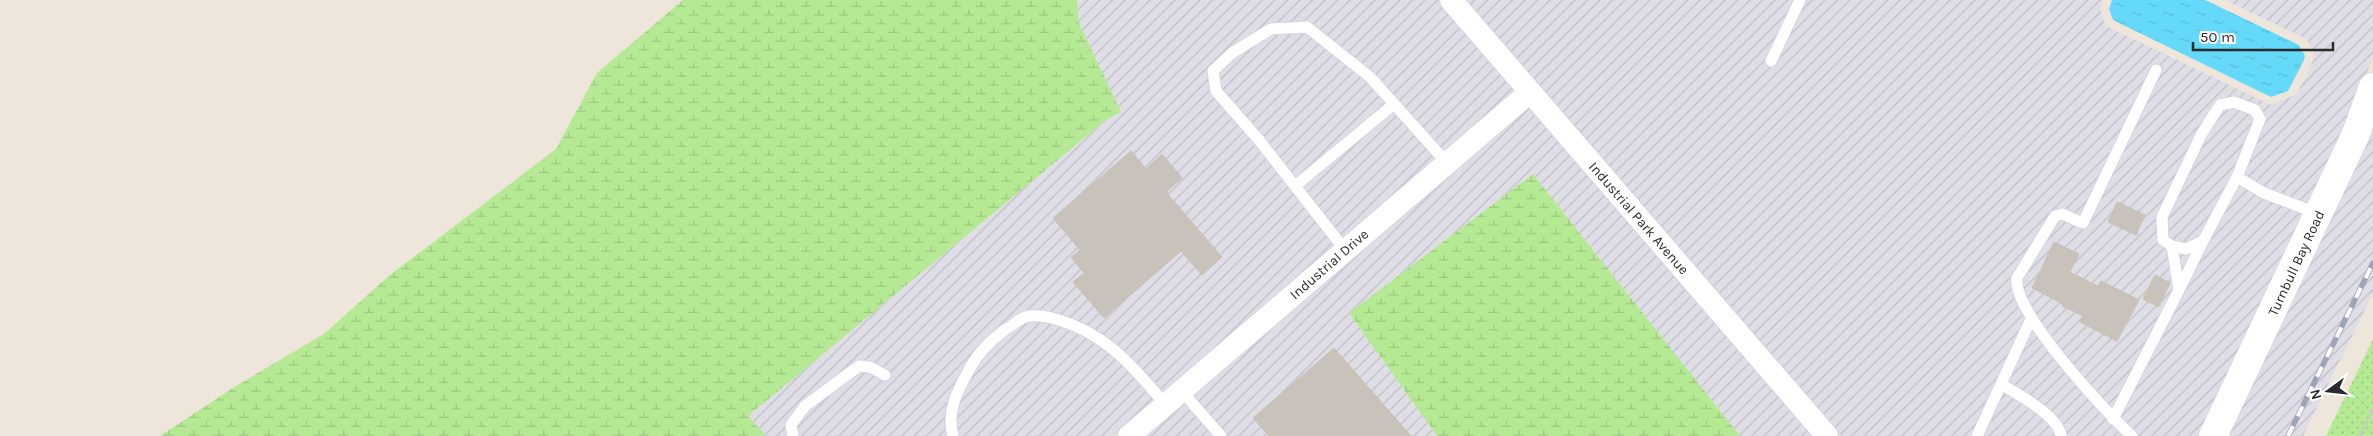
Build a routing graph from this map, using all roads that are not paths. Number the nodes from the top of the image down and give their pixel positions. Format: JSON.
{"nodes":[{"id":1,"x":1452,"y":0,"type":"edge"},
{"id":2,"x":1800,"y":0,"type":"edge"},
{"id":3,"x":1771,"y":61,"type":"dead end"},
{"id":4,"x":2156,"y":70,"type":"dead end"},
{"id":5,"x":2373,"y":87,"type":"edge"},
{"id":6,"x":1530,"y":92,"type":"junction"},
{"id":7,"x":1394,"y":104,"type":"junction"},
{"id":8,"x":1447,"y":163,"type":"junction"},
{"id":9,"x":2238,"y":177,"type":"junction"},
{"id":10,"x":1295,"y":186,"type":"junction"},
{"id":11,"x":2319,"y":214,"type":"junction"},
{"id":12,"x":2203,"y":241,"type":"junction"},
{"id":13,"x":2172,"y":246,"type":"junction"},
{"id":14,"x":1345,"y":250,"type":"junction"},
{"id":15,"x":2179,"y":290,"type":"junction"},
{"id":16,"x":2031,"y":319,"type":"junction"},
{"id":17,"x":884,"y":375,"type":"dead end"},
{"id":18,"x":2001,"y":384,"type":"junction"},
{"id":19,"x":1173,"y":397,"type":"junction"},
{"id":20,"x":2114,"y":419,"type":"junction"},
{"id":21,"x":1135,"y":434,"type":"edge"},
{"id":22,"x":793,"y":436,"type":"edge"},
{"id":23,"x":953,"y":436,"type":"edge"},
{"id":24,"x":1220,"y":436,"type":"edge"},
{"id":25,"x":1827,"y":436,"type":"edge"},
{"id":26,"x":1977,"y":436,"type":"edge"},
{"id":27,"x":2061,"y":436,"type":"edge"},
{"id":28,"x":2132,"y":436,"type":"edge"},
{"id":29,"x":2213,"y":436,"type":"edge"}],
"edges":[{"from":1,"to":6,"type":"street","name":"Industrial Park Avenue"},
{"from":2,"to":3,"type":"lane"},
{"from":4,"to":16,"type":"lane"},
{"from":5,"to":11,"type":"street","name":"Turnbull Bay Road"},
{"from":6,"to":8,"type":"street","name":"Industrial Drive"},
{"from":6,"to":25,"type":"street","name":"Industrial Park Avenue"},
{"from":7,"to":8,"type":"lane"},
{"from":7,"to":10,"type":"lane"},
{"from":7,"to":10,"type":"lane"},
{"from":8,"to":14,"type":"street","name":"Industrial Drive"},
{"from":9,"to":11,"type":"lane"},
{"from":9,"to":12,"type":"lane"},
{"from":9,"to":13,"type":"lane"},
{"from":10,"to":14,"type":"lane"},
{"from":11,"to":29,"type":"street","name":"Turnbull Bay Road"},
{"from":12,"to":13,"type":"lane"},
{"from":12,"to":15,"type":"lane"},
{"from":13,"to":15,"type":"lane"},
{"from":14,"to":19,"type":"street","name":"Industrial Drive"},
{"from":15,"to":20,"type":"lane"},
{"from":16,"to":18,"type":"lane"},
{"from":16,"to":20,"type":"lane"},
{"from":17,"to":22,"type":"lane"},
{"from":18,"to":26,"type":"lane"},
{"from":18,"to":27,"type":"lane"},
{"from":19,"to":21,"type":"street","name":"Industrial Drive"},
{"from":19,"to":23,"type":"lane"},
{"from":19,"to":24,"type":"lane"},
{"from":20,"to":28,"type":"lane"}]}
